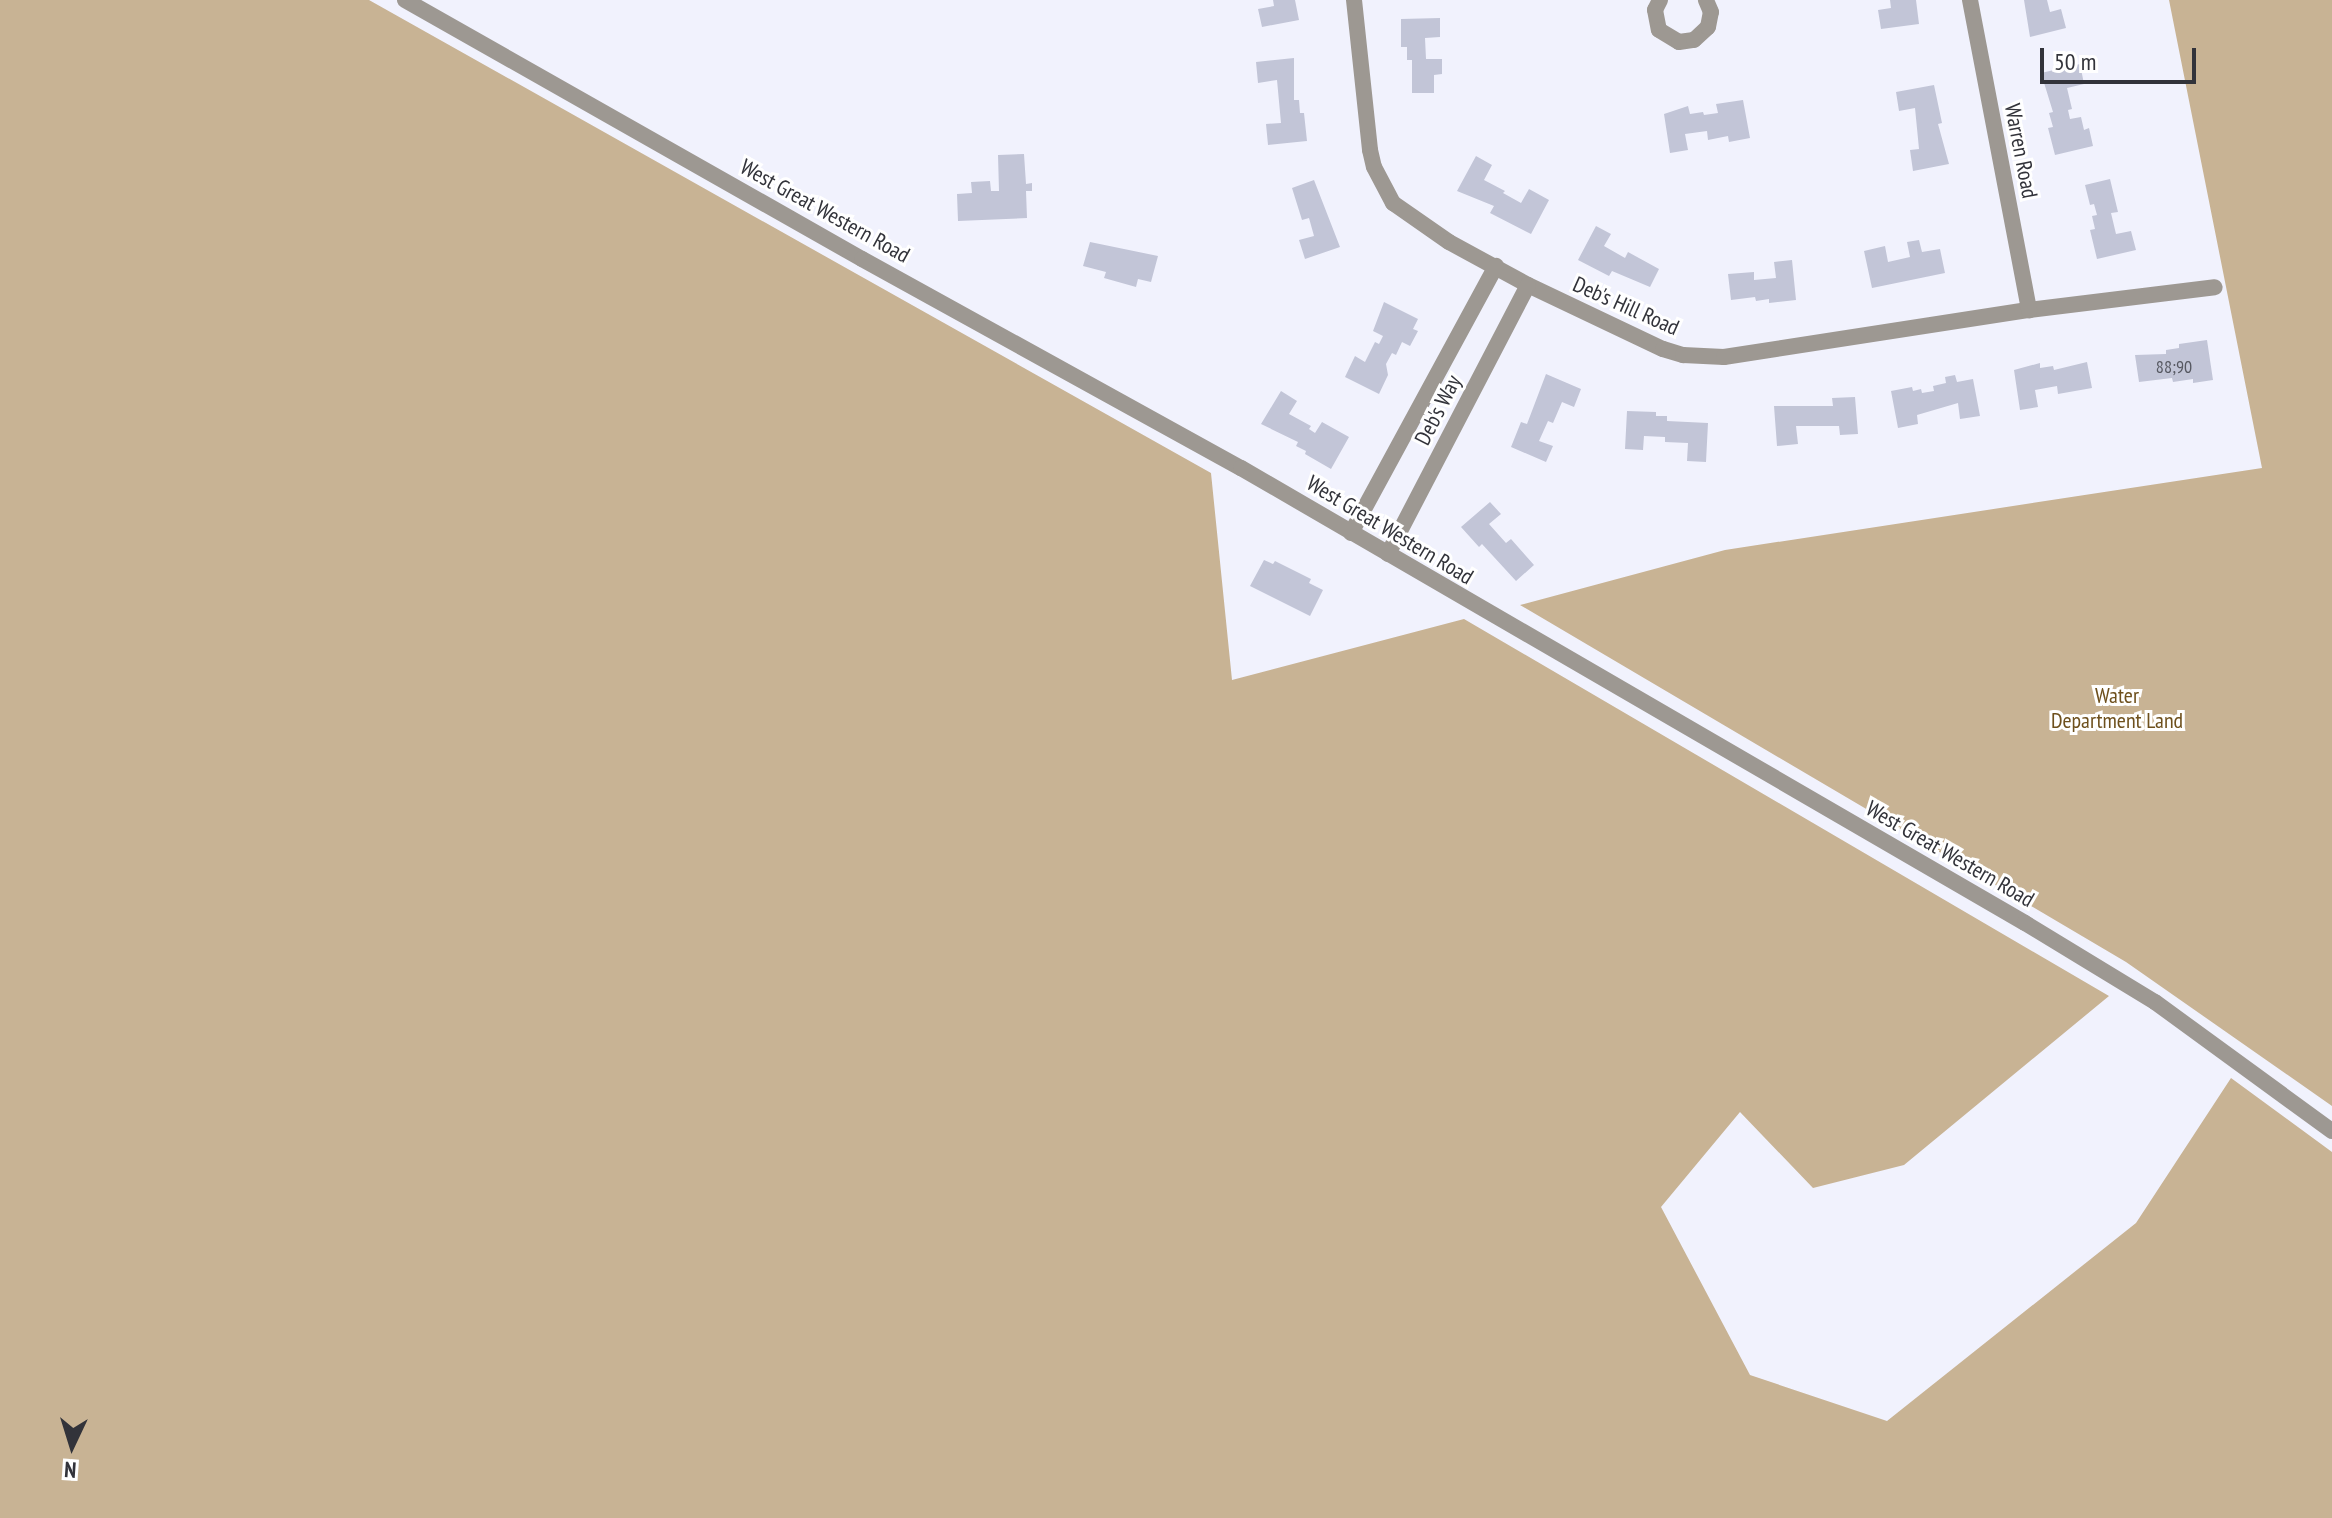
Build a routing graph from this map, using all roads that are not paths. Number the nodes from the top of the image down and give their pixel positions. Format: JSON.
{"nodes":[{"id":1,"x":405,"y":0,"type":"edge"},
{"id":2,"x":1354,"y":0,"type":"edge"},
{"id":3,"x":1660,"y":0,"type":"edge"},
{"id":4,"x":1706,"y":0,"type":"edge"},
{"id":5,"x":1970,"y":0,"type":"edge"},
{"id":6,"x":1496,"y":266,"type":"junction"},
{"id":7,"x":1528,"y":285,"type":"junction"},
{"id":8,"x":2215,"y":287,"type":"dead end"},
{"id":9,"x":2029,"y":310,"type":"junction"},
{"id":10,"x":1351,"y":533,"type":"junction"},
{"id":11,"x":1388,"y":554,"type":"junction"},
{"id":12,"x":2332,"y":1131,"type":"edge"}],
"edges":[{"from":1,"to":10,"type":"street","name":"West Great Western Road"},
{"from":2,"to":6,"type":"street","name":"Deb's Hill Road"},
{"from":3,"to":4,"type":"street"},
{"from":5,"to":9,"type":"street","name":"Warren Road"},
{"from":6,"to":7,"type":"street","name":"Deb's Hill Road"},
{"from":6,"to":10,"type":"street","name":"Deb's Way"},
{"from":7,"to":9,"type":"street","name":"Deb's Hill Road"},
{"from":7,"to":11,"type":"street","name":"Deb's Way"},
{"from":8,"to":9,"type":"street","name":"Deb's Hill Road"},
{"from":10,"to":11,"type":"street","name":"West Great Western Road"},
{"from":11,"to":12,"type":"street","name":"West Great Western Road"}]}
